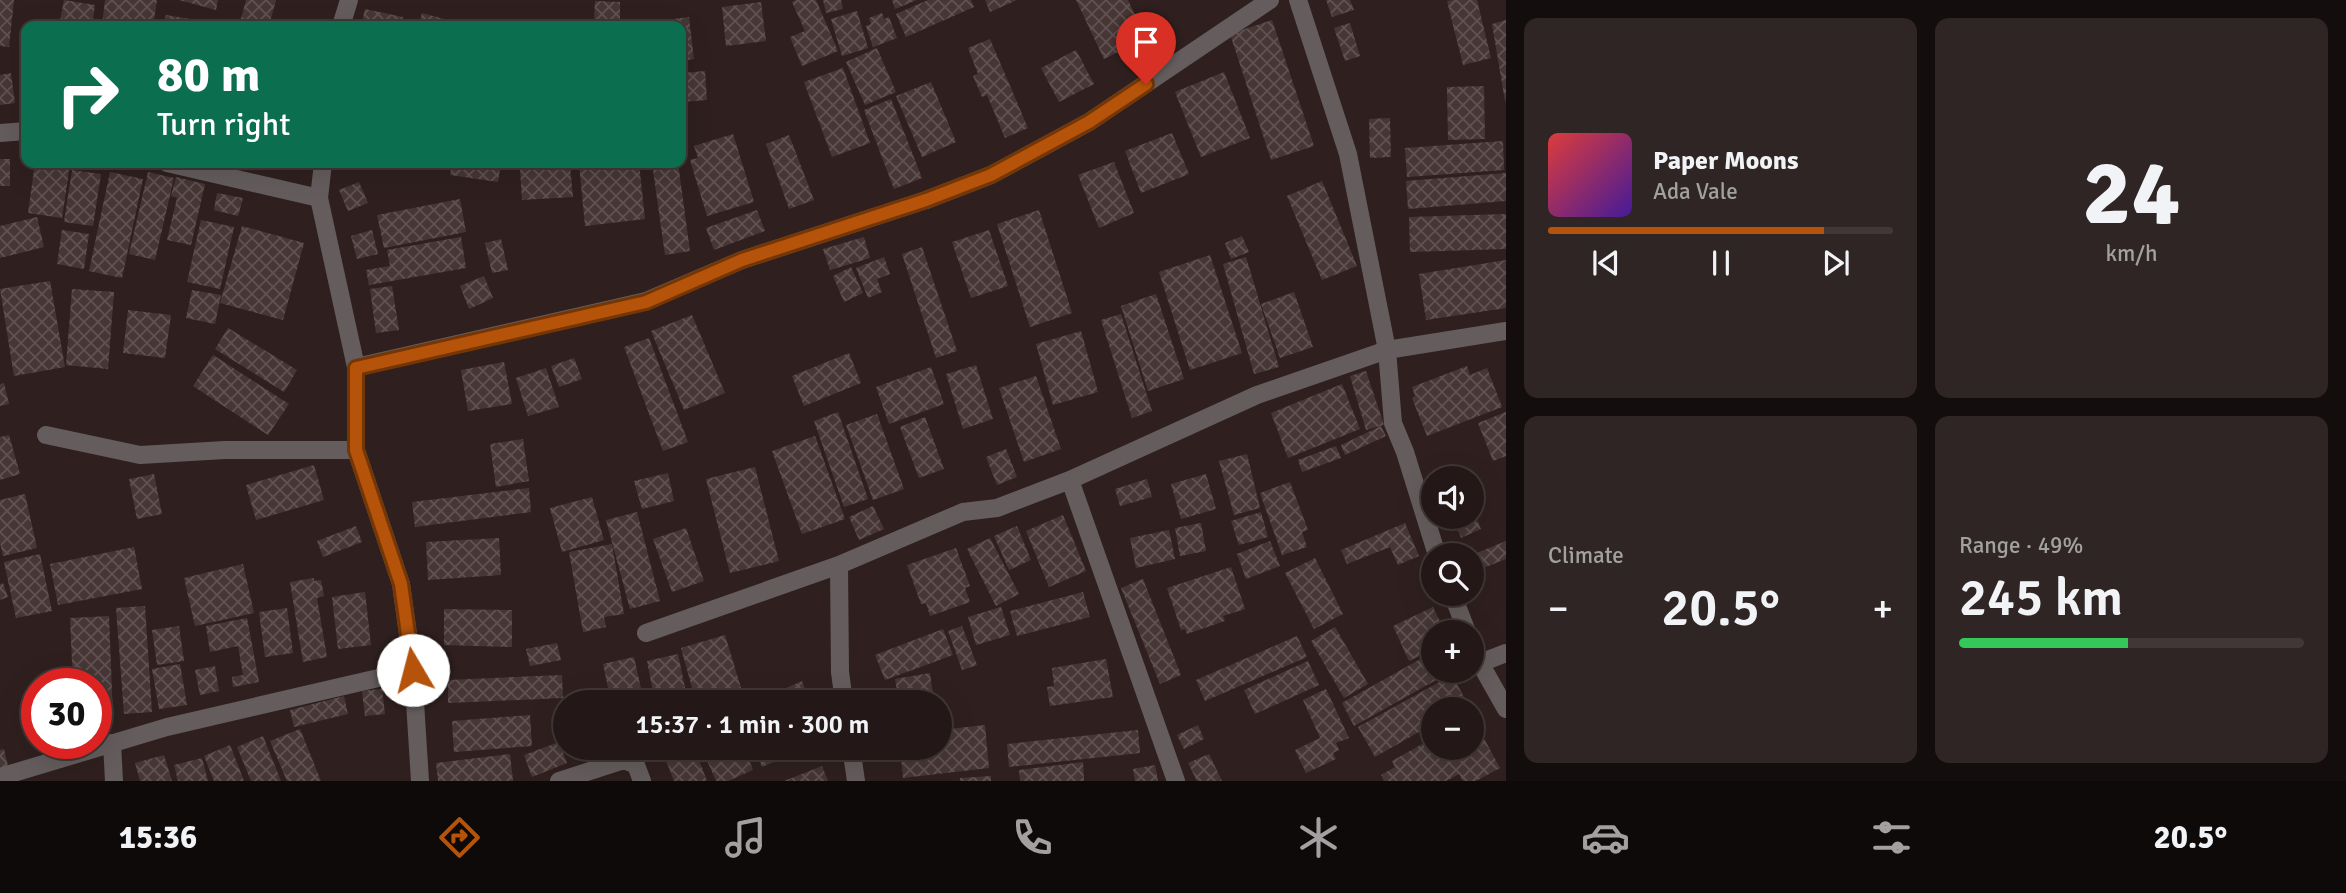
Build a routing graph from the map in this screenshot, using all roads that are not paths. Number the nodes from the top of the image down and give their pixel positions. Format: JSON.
{"nodes":[{"id":1,"x":349,"y":0,"type":"edge"},
{"id":2,"x":1270,"y":0,"type":"edge"},
{"id":3,"x":1298,"y":0,"type":"edge"},
{"id":4,"x":343,"y":21,"type":"edge"},
{"id":5,"x":21,"y":132,"type":"edge"},
{"id":6,"x":0,"y":134,"type":"edge"},
{"id":7,"x":189,"y":168,"type":"edge"},
{"id":8,"x":323,"y":168,"type":"edge"},
{"id":9,"x":320,"y":198,"type":"junction"},
{"id":10,"x":1506,"y":331,"type":"edge"},
{"id":11,"x":1387,"y":350,"type":"junction"},
{"id":12,"x":356,"y":368,"type":"junction"},
{"id":13,"x":46,"y":435,"type":"dead end"},
{"id":14,"x":356,"y":450,"type":"junction"},
{"id":15,"x":1070,"y":480,"type":"junction"},
{"id":16,"x":1433,"y":543,"type":"edge"},
{"id":17,"x":839,"y":565,"type":"junction"},
{"id":18,"x":646,"y":633,"type":"dead end"},
{"id":19,"x":1506,"y":653,"type":"edge"},
{"id":20,"x":1484,"y":661,"type":"edge"},
{"id":21,"x":413,"y":670,"type":"junction"},
{"id":22,"x":1484,"y":670,"type":"edge"},
{"id":23,"x":842,"y":690,"type":"edge"},
{"id":24,"x":1506,"y":709,"type":"edge"},
{"id":25,"x":112,"y":743,"type":"joint"},
{"id":26,"x":59,"y":759,"type":"edge"},
{"id":27,"x":853,"y":760,"type":"edge"},
{"id":28,"x":0,"y":777,"type":"edge"},
{"id":29,"x":114,"y":781,"type":"edge"},
{"id":30,"x":420,"y":781,"type":"edge"},
{"id":31,"x":559,"y":781,"type":"edge"},
{"id":32,"x":642,"y":781,"type":"edge"},
{"id":33,"x":856,"y":781,"type":"edge"},
{"id":34,"x":1176,"y":781,"type":"edge"}],
"edges":[{"from":1,"to":4,"type":"street"},
{"from":2,"to":12,"type":"street"},
{"from":3,"to":11,"type":"street"},
{"from":5,"to":6,"type":"street"},
{"from":7,"to":9,"type":"street"},
{"from":8,"to":9,"type":"street"},
{"from":9,"to":12,"type":"street"},
{"from":10,"to":11,"type":"street"},
{"from":11,"to":15,"type":"street"},
{"from":11,"to":16,"type":"street"},
{"from":12,"to":14,"type":"street"},
{"from":13,"to":14,"type":"street"},
{"from":14,"to":21,"type":"street"},
{"from":15,"to":17,"type":"street"},
{"from":15,"to":34,"type":"street"},
{"from":17,"to":18,"type":"street"},
{"from":17,"to":23,"type":"street"},
{"from":19,"to":20,"type":"street"},
{"from":21,"to":25,"type":"street"},
{"from":21,"to":30,"type":"street"},
{"from":22,"to":24,"type":"street"},
{"from":25,"to":29,"type":"street"},
{"from":26,"to":28,"type":"street"},
{"from":27,"to":33,"type":"street"},
{"from":31,"to":32,"type":"street"}]}
